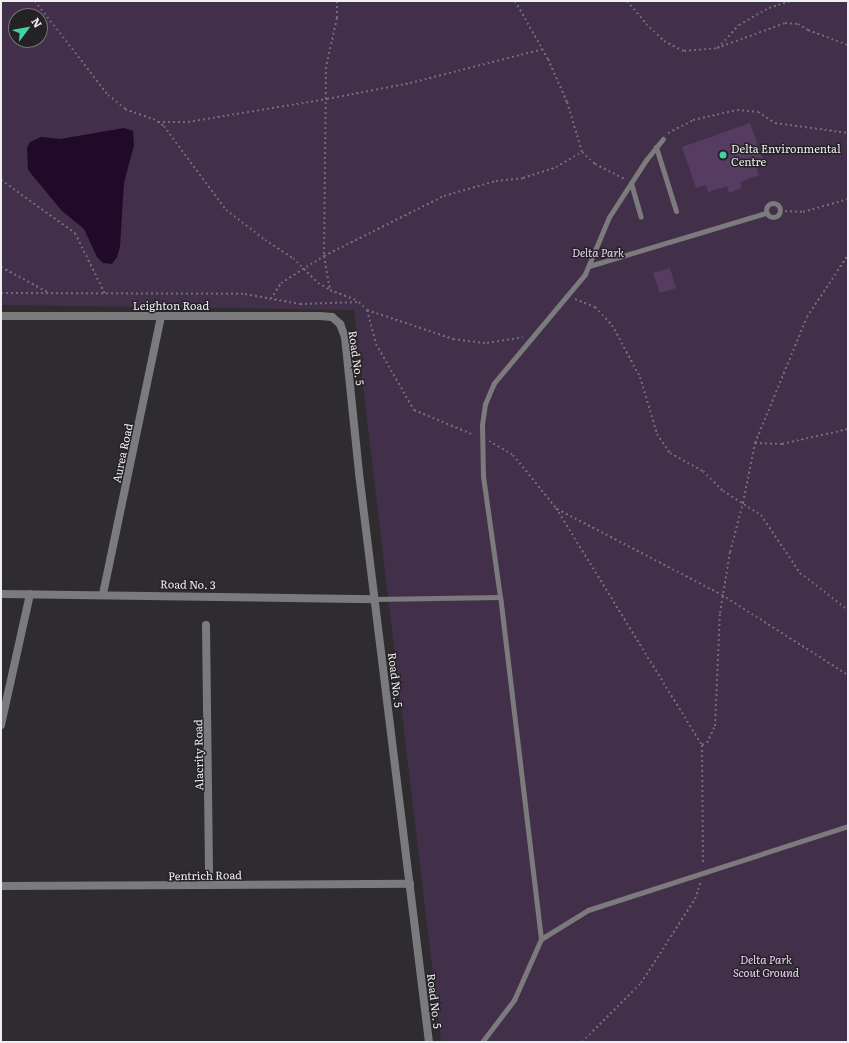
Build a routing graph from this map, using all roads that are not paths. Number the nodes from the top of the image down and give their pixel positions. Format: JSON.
{"nodes":[{"id":1,"x":663,"y":139,"type":"road end"},
{"id":2,"x":656,"y":147,"type":"junction"},
{"id":3,"x":631,"y":183,"type":"junction"},
{"id":4,"x":676,"y":211,"type":"dead end"},
{"id":5,"x":766,"y":212,"type":"junction"},
{"id":6,"x":641,"y":217,"type":"dead end"},
{"id":7,"x":589,"y":266,"type":"junction"},
{"id":8,"x":1,"y":316,"type":"edge"},
{"id":9,"x":161,"y":316,"type":"junction"},
{"id":10,"x":339,"y":322,"type":"joint"},
{"id":11,"x":1,"y":594,"type":"edge"},
{"id":12,"x":30,"y":594,"type":"junction"},
{"id":13,"x":103,"y":594,"type":"junction"},
{"id":14,"x":500,"y":597,"type":"junction"},
{"id":15,"x":375,"y":598,"type":"junction"},
{"id":16,"x":206,"y":625,"type":"dead end"},
{"id":17,"x":1,"y":725,"type":"edge"},
{"id":18,"x":848,"y":826,"type":"edge"},
{"id":19,"x":410,"y":884,"type":"junction"},
{"id":20,"x":209,"y":885,"type":"junction"},
{"id":21,"x":1,"y":886,"type":"edge"},
{"id":22,"x":540,"y":939,"type":"junction"},
{"id":23,"x":429,"y":1042,"type":"edge"},
{"id":24,"x":482,"y":1042,"type":"edge"}],
"edges":[{"from":1,"to":2,"type":"lane"},
{"from":2,"to":3,"type":"lane"},
{"from":2,"to":4,"type":"lane"},
{"from":3,"to":6,"type":"lane"},
{"from":3,"to":7,"type":"lane"},
{"from":5,"to":5,"type":"lane"},
{"from":5,"to":7,"type":"lane"},
{"from":7,"to":14,"type":"lane"},
{"from":8,"to":9,"type":"street","name":"Leighton Road"},
{"from":9,"to":10,"type":"street","name":"Leighton Road"},
{"from":9,"to":13,"type":"street","name":"Aurea Road"},
{"from":10,"to":15,"type":"street","name":"Road No. 5"},
{"from":11,"to":12,"type":"street","name":"Road No. 3"},
{"from":12,"to":13,"type":"street","name":"Road No. 3"},
{"from":12,"to":17,"type":"street"},
{"from":13,"to":15,"type":"street","name":"Road No. 3"},
{"from":14,"to":15,"type":"lane"},
{"from":14,"to":22,"type":"lane"},
{"from":15,"to":19,"type":"street","name":"Road No. 5"},
{"from":16,"to":20,"type":"street","name":"Alacrity Road"},
{"from":18,"to":22,"type":"lane"},
{"from":19,"to":20,"type":"street","name":"Pentrich Road"},
{"from":19,"to":23,"type":"street","name":"Road No. 5"},
{"from":20,"to":21,"type":"street","name":"Pentrich Road"},
{"from":22,"to":24,"type":"lane"}]}
